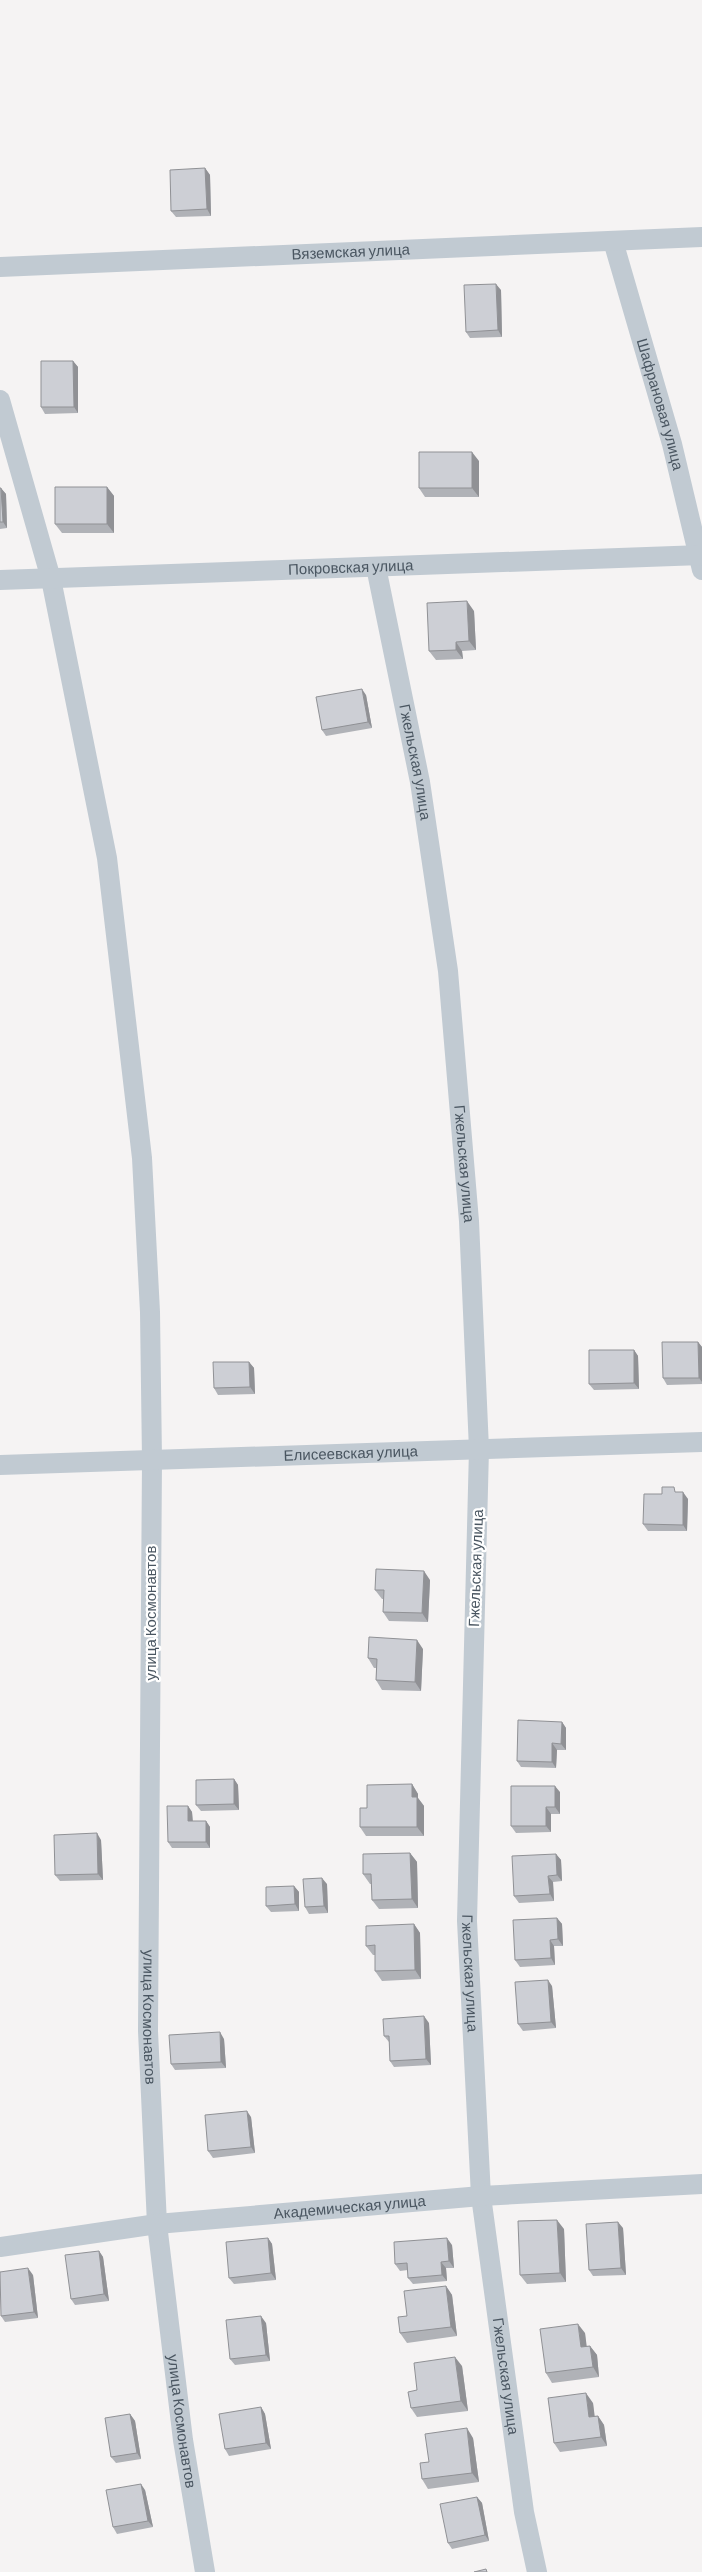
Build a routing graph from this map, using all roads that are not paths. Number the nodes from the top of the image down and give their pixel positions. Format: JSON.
{"nodes":[{"id":1,"x":702,"y":237,"type":"edge"},
{"id":2,"x":613,"y":241,"type":"junction"},
{"id":3,"x":0,"y":267,"type":"edge"},
{"id":4,"x":0,"y":400,"type":"edge"},
{"id":5,"x":701,"y":560,"type":"edge"},
{"id":6,"x":376,"y":567,"type":"junction"},
{"id":7,"x":51,"y":579,"type":"junction"},
{"id":8,"x":0,"y":580,"type":"edge"},
{"id":9,"x":702,"y":1442,"type":"edge"},
{"id":10,"x":479,"y":1449,"type":"junction"},
{"id":11,"x":152,"y":1460,"type":"junction"},
{"id":12,"x":0,"y":1465,"type":"edge"},
{"id":13,"x":702,"y":2184,"type":"edge"},
{"id":14,"x":481,"y":2196,"type":"junction"},
{"id":15,"x":156,"y":2224,"type":"junction"},
{"id":16,"x":0,"y":2247,"type":"edge"},
{"id":17,"x":205,"y":2572,"type":"edge"},
{"id":18,"x":537,"y":2572,"type":"edge"}],
"edges":[{"from":1,"to":2,"type":"street","name":"Вяземская улица"},
{"from":2,"to":3,"type":"street","name":"Вяземская улица"},
{"from":2,"to":5,"type":"street","name":"Шафрановая улица"},
{"from":4,"to":7,"type":"street","name":"улица Космонавтов"},
{"from":5,"to":6,"type":"street","name":"Покровская улица"},
{"from":6,"to":7,"type":"street","name":"Покровская улица"},
{"from":6,"to":10,"type":"street","name":"Гжельская улица"},
{"from":7,"to":8,"type":"street","name":"Покровская улица"},
{"from":7,"to":11,"type":"street","name":"улица Космонавтов"},
{"from":9,"to":10,"type":"street","name":"Елисеевская улица"},
{"from":10,"to":11,"type":"street","name":"Елисеевская улица"},
{"from":10,"to":14,"type":"street","name":"Гжельская улица"},
{"from":11,"to":12,"type":"street","name":"Елисеевская улица"},
{"from":11,"to":15,"type":"street","name":"улица Космонавтов"},
{"from":13,"to":14,"type":"street","name":"Академическая улица"},
{"from":14,"to":15,"type":"street","name":"Академическая улица"},
{"from":14,"to":18,"type":"street","name":"Гжельская улица"},
{"from":15,"to":16,"type":"street","name":"Академическая улица"},
{"from":15,"to":17,"type":"street","name":"улица Космонавтов"}]}
